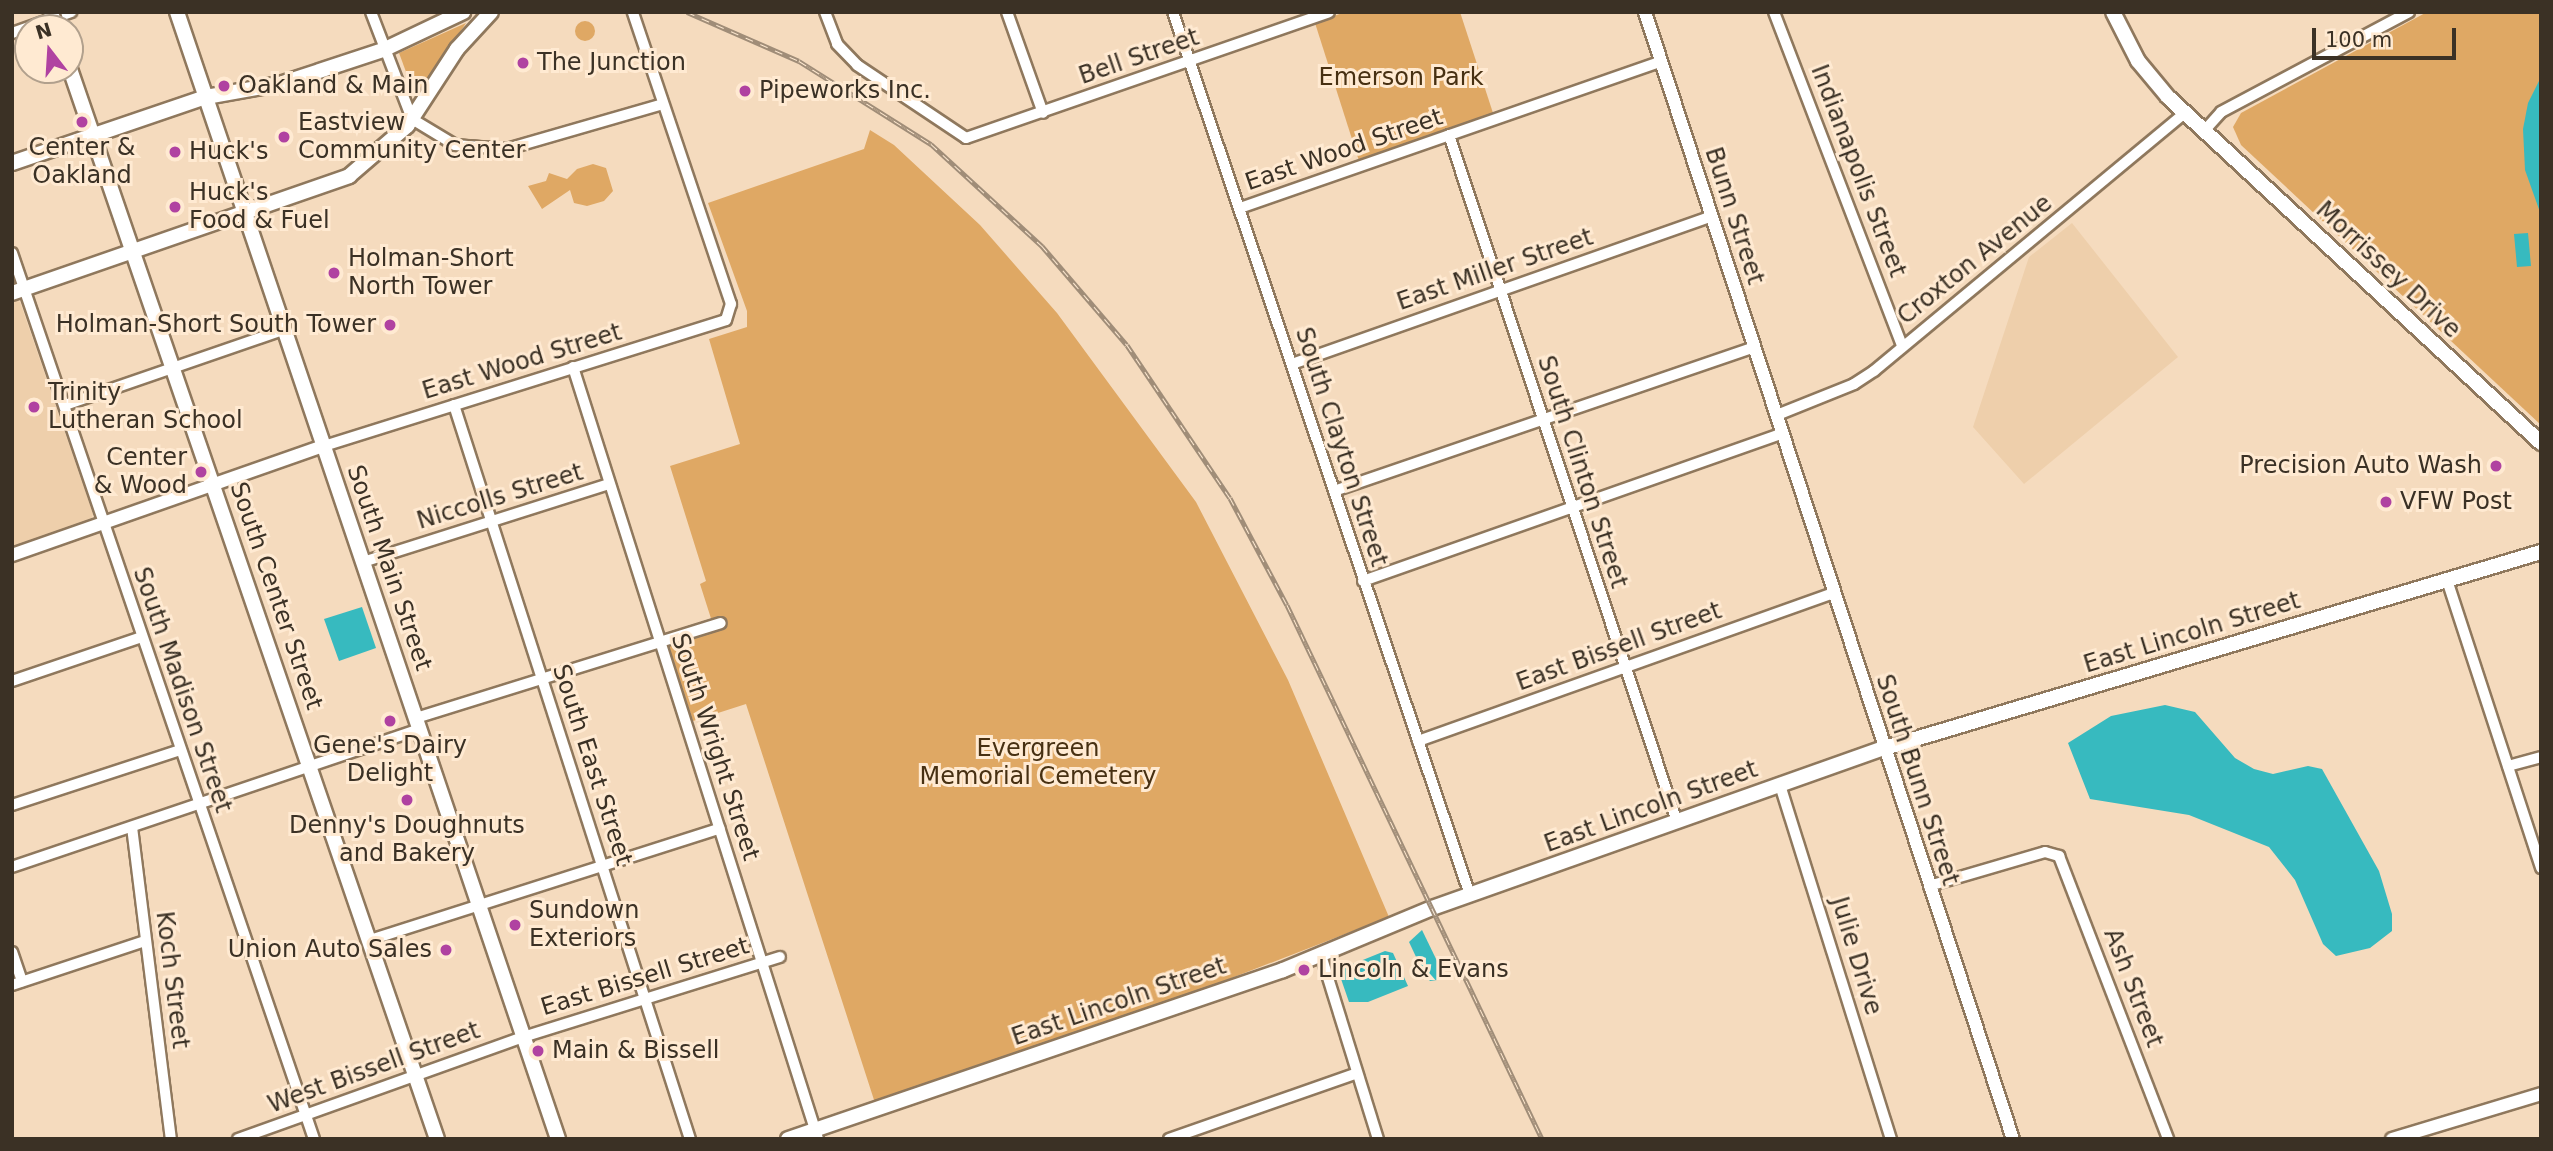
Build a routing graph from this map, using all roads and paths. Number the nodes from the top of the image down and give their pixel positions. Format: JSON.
{"nodes":[{"id":1,"x":71,"y":12,"type":"edge"},
{"id":2,"x":177,"y":12,"type":"edge"},
{"id":3,"x":371,"y":12,"type":"edge"},
{"id":4,"x":463,"y":12,"type":"edge"},
{"id":5,"x":491,"y":12,"type":"edge"},
{"id":6,"x":633,"y":12,"type":"edge"},
{"id":7,"x":825,"y":12,"type":"edge"},
{"id":8,"x":1007,"y":12,"type":"edge"},
{"id":9,"x":1173,"y":12,"type":"edge"},
{"id":10,"x":1329,"y":12,"type":"edge"},
{"id":11,"x":1645,"y":12,"type":"edge"},
{"id":12,"x":1774,"y":12,"type":"edge"},
{"id":13,"x":2113,"y":12,"type":"edge"},
{"id":14,"x":2409,"y":12,"type":"edge"},
{"id":15,"x":12,"y":33,"type":"edge"},
{"id":16,"x":383,"y":50,"type":"junction"},
{"id":17,"x":1190,"y":61,"type":"junction"},
{"id":18,"x":1661,"y":61,"type":"junction"},
{"id":19,"x":75,"y":84,"type":"edge"},
{"id":20,"x":205,"y":92,"type":"junction"},
{"id":21,"x":663,"y":104,"type":"junction"},
{"id":22,"x":1043,"y":113,"type":"junction"},
{"id":23,"x":2185,"y":113,"type":"junction"},
{"id":24,"x":412,"y":119,"type":"junction"},
{"id":25,"x":2205,"y":130,"type":"junction"},
{"id":26,"x":93,"y":135,"type":"junction"},
{"id":27,"x":1449,"y":135,"type":"junction"},
{"id":28,"x":12,"y":163,"type":"edge"},
{"id":29,"x":1240,"y":208,"type":"junction"},
{"id":30,"x":244,"y":214,"type":"junction"},
{"id":31,"x":1713,"y":216,"type":"junction"},
{"id":32,"x":134,"y":251,"type":"junction"},
{"id":33,"x":12,"y":253,"type":"edge"},
{"id":34,"x":18,"y":291,"type":"edge"},
{"id":35,"x":1500,"y":291,"type":"junction"},
{"id":36,"x":283,"y":330,"type":"junction"},
{"id":37,"x":1902,"y":346,"type":"junction"},
{"id":38,"x":1754,"y":347,"type":"junction"},
{"id":39,"x":1292,"y":364,"type":"junction"},
{"id":40,"x":573,"y":367,"type":"junction"},
{"id":41,"x":173,"y":368,"type":"junction"},
{"id":42,"x":65,"y":405,"type":"junction"},
{"id":43,"x":454,"y":405,"type":"junction"},
{"id":44,"x":1777,"y":415,"type":"junction"},
{"id":45,"x":1542,"y":421,"type":"junction"},
{"id":46,"x":1783,"y":433,"type":"junction"},
{"id":47,"x":2541,"y":443,"type":"edge"},
{"id":48,"x":324,"y":446,"type":"junction"},
{"id":49,"x":213,"y":484,"type":"junction"},
{"id":50,"x":609,"y":484,"type":"junction"},
{"id":51,"x":1334,"y":491,"type":"junction"},
{"id":52,"x":1571,"y":508,"type":"junction"},
{"id":53,"x":492,"y":521,"type":"junction"},
{"id":54,"x":103,"y":524,"type":"junction"},
{"id":55,"x":2541,"y":552,"type":"edge"},
{"id":56,"x":12,"y":555,"type":"edge"},
{"id":57,"x":363,"y":562,"type":"junction"},
{"id":58,"x":2447,"y":580,"type":"junction"},
{"id":59,"x":1363,"y":581,"type":"junction"},
{"id":60,"x":1834,"y":593,"type":"junction"},
{"id":61,"x":721,"y":623,"type":"dead end"},
{"id":62,"x":142,"y":637,"type":"junction"},
{"id":63,"x":660,"y":642,"type":"junction"},
{"id":64,"x":1625,"y":667,"type":"junction"},
{"id":65,"x":542,"y":678,"type":"junction"},
{"id":66,"x":12,"y":681,"type":"edge"},
{"id":67,"x":418,"y":723,"type":"junction"},
{"id":68,"x":1418,"y":741,"type":"junction"},
{"id":69,"x":1885,"y":748,"type":"junction"},
{"id":70,"x":180,"y":750,"type":"junction"},
{"id":71,"x":2541,"y":757,"type":"edge"},
{"id":72,"x":311,"y":766,"type":"junction"},
{"id":73,"x":2508,"y":766,"type":"junction"},
{"id":74,"x":1780,"y":785,"type":"junction"},
{"id":75,"x":12,"y":805,"type":"edge"},
{"id":76,"x":199,"y":805,"type":"junction"},
{"id":77,"x":1677,"y":821,"type":"junction"},
{"id":78,"x":132,"y":827,"type":"junction"},
{"id":79,"x":720,"y":828,"type":"junction"},
{"id":80,"x":602,"y":865,"type":"junction"},
{"id":81,"x":12,"y":867,"type":"edge"},
{"id":82,"x":2541,"y":868,"type":"edge"},
{"id":83,"x":1929,"y":886,"type":"junction"},
{"id":84,"x":1470,"y":895,"type":"junction"},
{"id":85,"x":479,"y":903,"type":"junction"},
{"id":86,"x":370,"y":940,"type":"junction"},
{"id":87,"x":145,"y":941,"type":"junction"},
{"id":88,"x":12,"y":952,"type":"edge"},
{"id":89,"x":1321,"y":955,"type":"junction"},
{"id":90,"x":780,"y":957,"type":"dead end"},
{"id":91,"x":761,"y":962,"type":"junction"},
{"id":92,"x":17,"y":983,"type":"edge"},
{"id":93,"x":645,"y":999,"type":"junction"},
{"id":94,"x":523,"y":1037,"type":"junction"},
{"id":95,"x":1357,"y":1073,"type":"junction"},
{"id":96,"x":415,"y":1076,"type":"junction"},
{"id":97,"x":2541,"y":1094,"type":"edge"},
{"id":98,"x":306,"y":1115,"type":"junction"},
{"id":99,"x":816,"y":1135,"type":"edge"},
{"id":100,"x":171,"y":1139,"type":"edge"},
{"id":101,"x":238,"y":1139,"type":"edge"},
{"id":102,"x":314,"y":1139,"type":"edge"},
{"id":103,"x":437,"y":1139,"type":"edge"},
{"id":104,"x":558,"y":1139,"type":"edge"},
{"id":105,"x":690,"y":1139,"type":"edge"},
{"id":106,"x":788,"y":1139,"type":"edge"},
{"id":107,"x":1169,"y":1139,"type":"edge"},
{"id":108,"x":1378,"y":1139,"type":"edge"},
{"id":109,"x":1891,"y":1139,"type":"edge"},
{"id":110,"x":2013,"y":1139,"type":"edge"},
{"id":111,"x":2168,"y":1139,"type":"edge"},
{"id":112,"x":2392,"y":1139,"type":"edge"}],
"edges":[{"from":1,"to":15,"type":"street"},
{"from":2,"to":20,"type":"main road","name":"South Main Street"},
{"from":3,"to":16,"type":"street"},
{"from":4,"to":16,"type":"main road"},
{"from":5,"to":24,"type":"main road"},
{"from":6,"to":21,"type":"street"},
{"from":7,"to":22,"type":"street","name":"Bell Street"},
{"from":8,"to":22,"type":"street"},
{"from":9,"to":17,"type":"street","name":"South Clayton Street"},
{"from":10,"to":17,"type":"street","name":"Bell Street"},
{"from":11,"to":18,"type":"street","name":"Bunn Street"},
{"from":12,"to":37,"type":"street","name":"Indianapolis Street"},
{"from":13,"to":23,"type":"main road","name":"Morrissey Drive"},
{"from":14,"to":25,"type":"street"},
{"from":16,"to":20,"type":"main road"},
{"from":16,"to":24,"type":"street"},
{"from":17,"to":22,"type":"street","name":"Bell Street"},
{"from":17,"to":29,"type":"street","name":"South Clayton Street"},
{"from":18,"to":27,"type":"street","name":"East Wood Street"},
{"from":18,"to":31,"type":"street","name":"Bunn Street"},
{"from":19,"to":26,"type":"main road","name":"South Center Street"},
{"from":20,"to":26,"type":"main road"},
{"from":20,"to":30,"type":"main road","name":"South Main Street"},
{"from":21,"to":24,"type":"street"},
{"from":21,"to":40,"type":"street","name":"East Wood Street"},
{"from":23,"to":25,"type":"main road","name":"Morrissey Drive"},
{"from":23,"to":37,"type":"street","name":"Croxton Avenue"},
{"from":24,"to":30,"type":"main road"},
{"from":25,"to":47,"type":"main road","name":"Morrissey Drive"},
{"from":26,"to":28,"type":"main road"},
{"from":26,"to":32,"type":"main road","name":"South Center Street"},
{"from":27,"to":29,"type":"street","name":"East Wood Street"},
{"from":27,"to":35,"type":"street","name":"South Clinton Street"},
{"from":29,"to":39,"type":"street","name":"South Clayton Street"},
{"from":30,"to":32,"type":"main road"},
{"from":30,"to":36,"type":"main road","name":"South Main Street"},
{"from":31,"to":35,"type":"street","name":"East Miller Street"},
{"from":31,"to":38,"type":"street","name":"Bunn Street"},
{"from":32,"to":34,"type":"main road"},
{"from":32,"to":41,"type":"main road","name":"South Center Street"},
{"from":33,"to":34,"type":"street","name":"South Madison Street"},
{"from":34,"to":42,"type":"street","name":"South Madison Street"},
{"from":35,"to":39,"type":"street","name":"East Miller Street"},
{"from":35,"to":45,"type":"street","name":"South Clinton Street"},
{"from":36,"to":41,"type":"street"},
{"from":36,"to":48,"type":"main road","name":"South Main Street"},
{"from":37,"to":44,"type":"street","name":"Croxton Avenue"},
{"from":38,"to":44,"type":"street","name":"Bunn Street"},
{"from":38,"to":45,"type":"street"},
{"from":39,"to":51,"type":"street","name":"South Clayton Street"},
{"from":40,"to":43,"type":"street","name":"East Wood Street"},
{"from":40,"to":50,"type":"street","name":"South Wright Street"},
{"from":41,"to":42,"type":"street"},
{"from":41,"to":49,"type":"main road","name":"South Center Street"},
{"from":42,"to":54,"type":"street","name":"South Madison Street"},
{"from":43,"to":48,"type":"street","name":"East Wood Street"},
{"from":43,"to":53,"type":"street","name":"South East Street"},
{"from":44,"to":46,"type":"street","name":"Bunn Street"},
{"from":45,"to":51,"type":"street"},
{"from":45,"to":52,"type":"street","name":"South Clinton Street"},
{"from":46,"to":52,"type":"street"},
{"from":46,"to":60,"type":"street","name":"South Bunn Street"},
{"from":48,"to":49,"type":"street"},
{"from":48,"to":57,"type":"main road","name":"South Main Street"},
{"from":49,"to":54,"type":"street"},
{"from":49,"to":72,"type":"main road","name":"South Center Street"},
{"from":50,"to":53,"type":"street","name":"Niccolls Street"},
{"from":50,"to":63,"type":"street","name":"South Wright Street"},
{"from":51,"to":59,"type":"street","name":"South Clayton Street"},
{"from":52,"to":59,"type":"street"},
{"from":52,"to":64,"type":"street","name":"South Clinton Street"},
{"from":53,"to":57,"type":"street","name":"Niccolls Street"},
{"from":53,"to":65,"type":"street","name":"South East Street"},
{"from":54,"to":56,"type":"street"},
{"from":54,"to":62,"type":"street","name":"South Madison Street"},
{"from":55,"to":58,"type":"main road","name":"East Lincoln Street"},
{"from":57,"to":67,"type":"main road","name":"South Main Street"},
{"from":58,"to":69,"type":"main road","name":"East Lincoln Street"},
{"from":58,"to":73,"type":"street"},
{"from":59,"to":68,"type":"street","name":"South Clayton Street"},
{"from":60,"to":64,"type":"street","name":"East Bissell Street"},
{"from":60,"to":69,"type":"street","name":"South Bunn Street"},
{"from":61,"to":63,"type":"street"},
{"from":62,"to":66,"type":"street"},
{"from":62,"to":70,"type":"street","name":"South Madison Street"},
{"from":63,"to":65,"type":"street"},
{"from":63,"to":79,"type":"street","name":"South Wright Street"},
{"from":64,"to":68,"type":"street","name":"East Bissell Street"},
{"from":64,"to":77,"type":"street","name":"South Clinton Street"},
{"from":65,"to":67,"type":"street"},
{"from":65,"to":80,"type":"street","name":"South East Street"},
{"from":67,"to":72,"type":"street"},
{"from":67,"to":85,"type":"main road","name":"South Main Street"},
{"from":68,"to":84,"type":"street","name":"South Clayton Street"},
{"from":69,"to":74,"type":"main road","name":"East Lincoln Street"},
{"from":69,"to":83,"type":"street","name":"South Bunn Street"},
{"from":70,"to":75,"type":"street"},
{"from":70,"to":76,"type":"street","name":"South Madison Street"},
{"from":71,"to":73,"type":"street"},
{"from":72,"to":76,"type":"street"},
{"from":72,"to":86,"type":"main road","name":"South Center Street"},
{"from":73,"to":82,"type":"street"},
{"from":74,"to":77,"type":"main road","name":"East Lincoln Street"},
{"from":74,"to":109,"type":"street","name":"Julie Drive"},
{"from":76,"to":78,"type":"street"},
{"from":76,"to":98,"type":"street","name":"South Madison Street"},
{"from":77,"to":84,"type":"main road","name":"East Lincoln Street"},
{"from":78,"to":81,"type":"street"},
{"from":78,"to":87,"type":"street","name":"Koch Street"},
{"from":79,"to":80,"type":"street"},
{"from":79,"to":91,"type":"street","name":"South Wright Street"},
{"from":80,"to":85,"type":"street"},
{"from":80,"to":93,"type":"street","name":"South East Street"},
{"from":83,"to":110,"type":"street","name":"South Bunn Street"},
{"from":83,"to":111,"type":"street","name":"Ash Street"},
{"from":84,"to":89,"type":"main road","name":"East Lincoln Street"},
{"from":85,"to":86,"type":"street"},
{"from":85,"to":94,"type":"main road","name":"South Main Street"},
{"from":86,"to":96,"type":"main road","name":"South Center Street"},
{"from":87,"to":92,"type":"street"},
{"from":87,"to":100,"type":"street","name":"Koch Street"},
{"from":88,"to":92,"type":"street"},
{"from":89,"to":95,"type":"street"},
{"from":89,"to":99,"type":"main road","name":"East Lincoln Street"},
{"from":90,"to":91,"type":"street","name":"East Bissell Street"},
{"from":91,"to":93,"type":"street","name":"East Bissell Street"},
{"from":91,"to":99,"type":"street","name":"South Wright Street"},
{"from":93,"to":94,"type":"street","name":"East Bissell Street"},
{"from":93,"to":105,"type":"street","name":"South East Street"},
{"from":94,"to":96,"type":"street","name":"West Bissell Street"},
{"from":94,"to":104,"type":"main road","name":"South Main Street"},
{"from":95,"to":107,"type":"street"},
{"from":95,"to":108,"type":"street"},
{"from":96,"to":98,"type":"street","name":"West Bissell Street"},
{"from":96,"to":103,"type":"main road","name":"South Center Street"},
{"from":97,"to":112,"type":"street"},
{"from":98,"to":101,"type":"street","name":"West Bissell Street"},
{"from":98,"to":102,"type":"street","name":"South Madison Street"},
{"from":99,"to":106,"type":"main road","name":"East Lincoln Street"}]}
